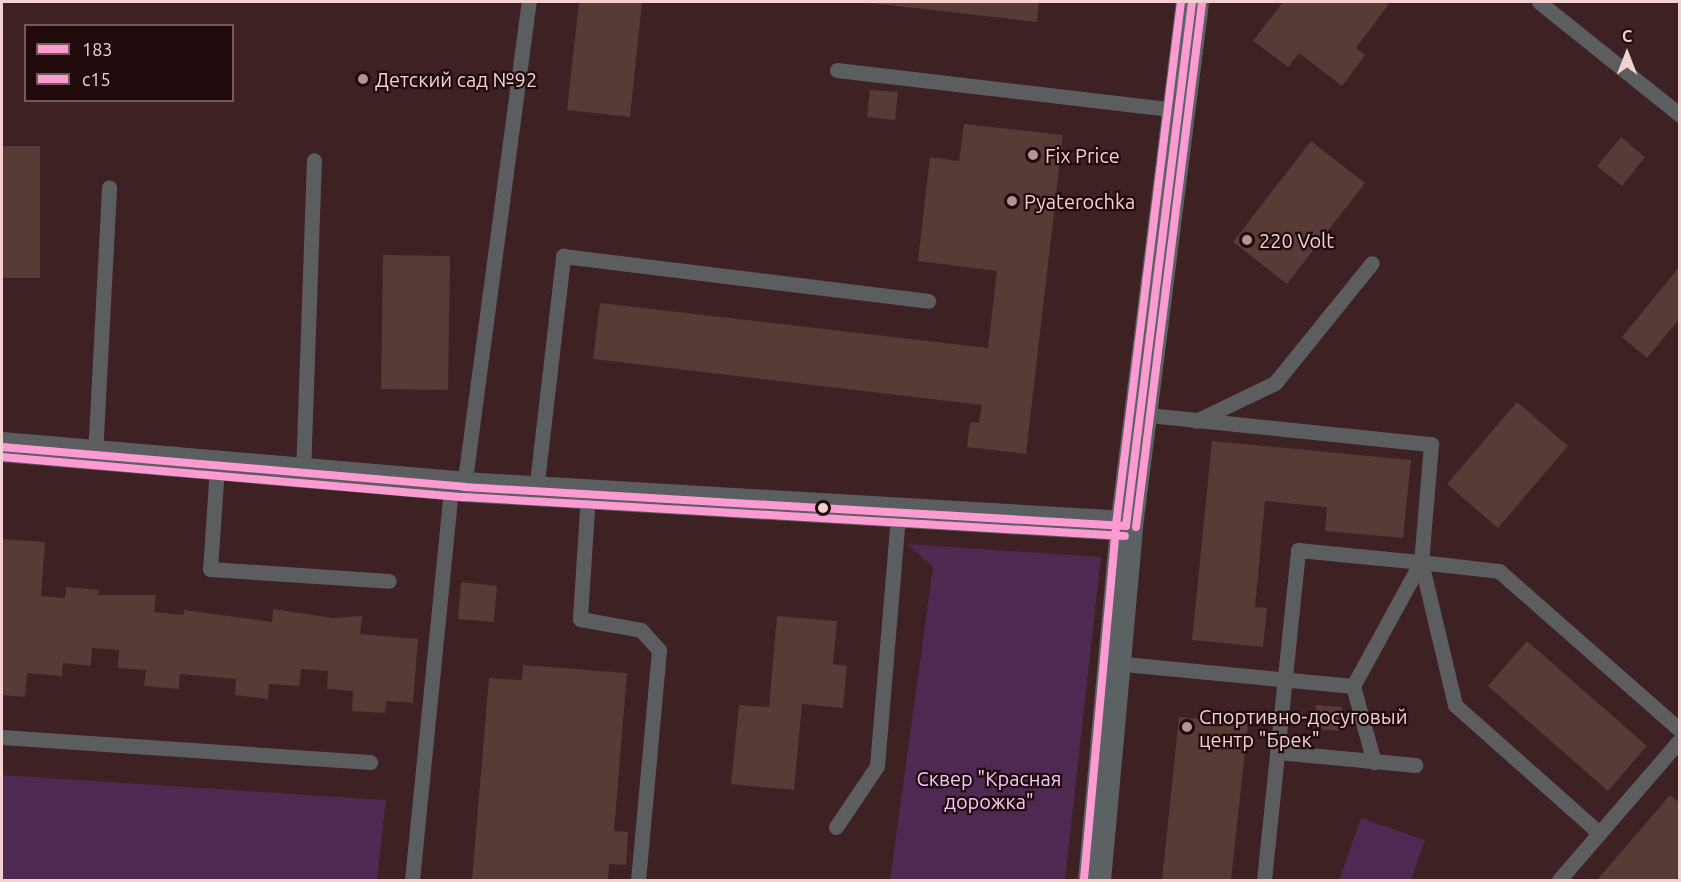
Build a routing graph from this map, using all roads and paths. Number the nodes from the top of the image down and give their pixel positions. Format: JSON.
{"nodes":[{"id":1,"x":529,"y":2,"type":"edge"},
{"id":2,"x":1192,"y":2,"type":"edge"},
{"id":3,"x":1539,"y":2,"type":"edge"},
{"id":4,"x":837,"y":70,"type":"dead end"},
{"id":5,"x":1179,"y":110,"type":"junction"},
{"id":6,"x":1680,"y":115,"type":"edge"},
{"id":7,"x":314,"y":160,"type":"dead end"},
{"id":8,"x":109,"y":187,"type":"dead end"},
{"id":9,"x":1372,"y":263,"type":"dead end"},
{"id":10,"x":928,"y":301,"type":"dead end"},
{"id":11,"x":1139,"y":414,"type":"junction"},
{"id":12,"x":1197,"y":420,"type":"junction"},
{"id":13,"x":2,"y":447,"type":"edge"},
{"id":14,"x":95,"y":456,"type":"junction"},
{"id":15,"x":217,"y":467,"type":"junction"},
{"id":16,"x":303,"y":474,"type":"junction"},
{"id":17,"x":457,"y":486,"type":"junction"},
{"id":18,"x":536,"y":491,"type":"junction"},
{"id":19,"x":588,"y":494,"type":"junction"},
{"id":20,"x":898,"y":513,"type":"junction"},
{"id":21,"x":1126,"y":526,"type":"junction"},
{"id":22,"x":1421,"y":562,"type":"junction"},
{"id":23,"x":389,"y":581,"type":"dead end"},
{"id":24,"x":1114,"y":663,"type":"junction"},
{"id":25,"x":1285,"y":679,"type":"junction"},
{"id":26,"x":1353,"y":686,"type":"junction"},
{"id":27,"x":1680,"y":730,"type":"edge"},
{"id":28,"x":2,"y":737,"type":"edge"},
{"id":29,"x":1680,"y":740,"type":"edge"},
{"id":30,"x":1277,"y":752,"type":"junction"},
{"id":31,"x":370,"y":762,"type":"dead end"},
{"id":32,"x":1374,"y":762,"type":"junction"},
{"id":33,"x":1415,"y":765,"type":"dead end"},
{"id":34,"x":836,"y":827,"type":"dead end"},
{"id":35,"x":1599,"y":833,"type":"junction"},
{"id":36,"x":412,"y":880,"type":"edge"},
{"id":37,"x":638,"y":880,"type":"edge"},
{"id":38,"x":1094,"y":880,"type":"edge"},
{"id":39,"x":1264,"y":880,"type":"edge"},
{"id":40,"x":1559,"y":880,"type":"edge"}],
"edges":[{"from":1,"to":17,"type":"lane"},
{"from":2,"to":5,"type":"main road"},
{"from":3,"to":6,"type":"lane"},
{"from":4,"to":5,"type":"lane"},
{"from":5,"to":11,"type":"main road"},
{"from":7,"to":16,"type":"lane"},
{"from":8,"to":14,"type":"lane"},
{"from":9,"to":12,"type":"lane"},
{"from":10,"to":18,"type":"lane"},
{"from":11,"to":12,"type":"lane"},
{"from":11,"to":21,"type":"main road"},
{"from":12,"to":22,"type":"lane"},
{"from":13,"to":14,"type":"street"},
{"from":14,"to":15,"type":"street"},
{"from":15,"to":16,"type":"street"},
{"from":15,"to":23,"type":"lane"},
{"from":16,"to":17,"type":"street"},
{"from":17,"to":18,"type":"street"},
{"from":17,"to":36,"type":"lane"},
{"from":18,"to":19,"type":"street"},
{"from":19,"to":20,"type":"street"},
{"from":19,"to":37,"type":"lane"},
{"from":20,"to":21,"type":"street"},
{"from":20,"to":34,"type":"lane"},
{"from":21,"to":24,"type":"main road"},
{"from":22,"to":25,"type":"lane"},
{"from":22,"to":26,"type":"lane"},
{"from":22,"to":27,"type":"lane"},
{"from":22,"to":35,"type":"lane"},
{"from":24,"to":25,"type":"lane"},
{"from":24,"to":38,"type":"main road"},
{"from":25,"to":26,"type":"lane"},
{"from":25,"to":30,"type":"lane"},
{"from":26,"to":32,"type":"lane"},
{"from":28,"to":31,"type":"lane"},
{"from":29,"to":35,"type":"lane"},
{"from":30,"to":32,"type":"lane"},
{"from":30,"to":39,"type":"lane"},
{"from":32,"to":33,"type":"lane"},
{"from":35,"to":40,"type":"lane"}]}
